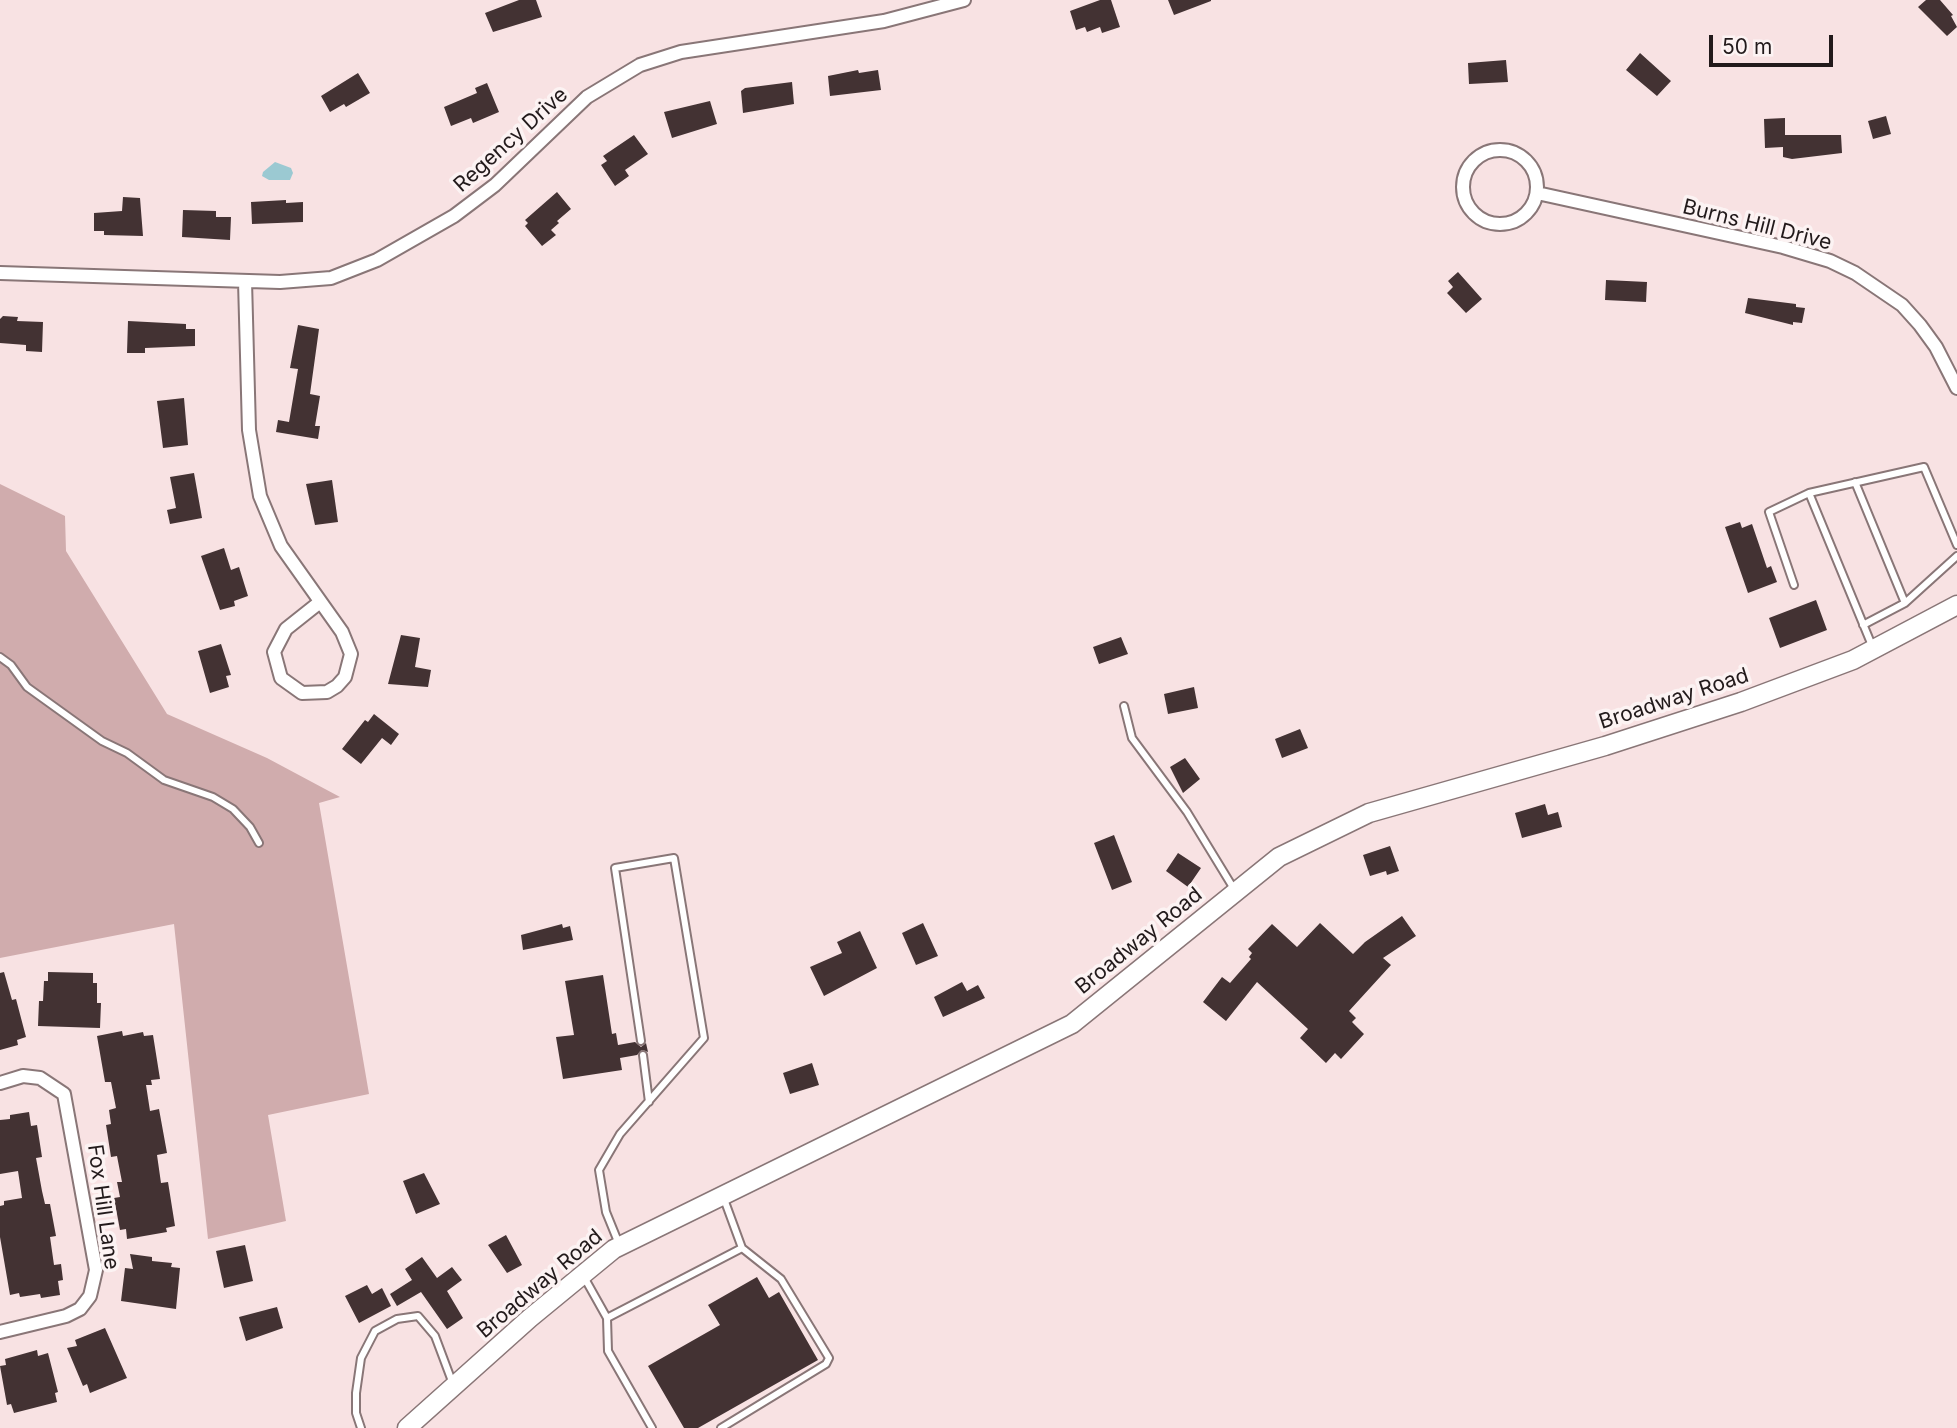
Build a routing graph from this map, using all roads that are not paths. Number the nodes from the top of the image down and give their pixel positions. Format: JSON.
{"nodes":[{"id":1,"x":964,"y":0,"type":"edge"},
{"id":2,"x":1537,"y":193,"type":"junction"},
{"id":3,"x":0,"y":274,"type":"edge"},
{"id":4,"x":245,"y":281,"type":"junction"},
{"id":5,"x":1957,"y":388,"type":"edge"},
{"id":6,"x":1855,"y":482,"type":"junction"},
{"id":7,"x":1809,"y":493,"type":"junction"},
{"id":8,"x":1957,"y":545,"type":"edge"},
{"id":9,"x":1957,"y":556,"type":"edge"},
{"id":10,"x":1794,"y":585,"type":"dead end"},
{"id":11,"x":320,"y":603,"type":"junction"},
{"id":12,"x":1905,"y":603,"type":"junction"},
{"id":13,"x":1957,"y":605,"type":"edge"},
{"id":14,"x":1863,"y":625,"type":"junction"},
{"id":15,"x":1873,"y":650,"type":"junction"},
{"id":16,"x":0,"y":657,"type":"edge"},
{"id":17,"x":1124,"y":706,"type":"dead end"},
{"id":18,"x":260,"y":843,"type":"dead end"},
{"id":19,"x":1235,"y":892,"type":"junction"},
{"id":20,"x":640,"y":1041,"type":"dead end"},
{"id":21,"x":643,"y":1055,"type":"dead end"},
{"id":22,"x":0,"y":1083,"type":"edge"},
{"id":23,"x":649,"y":1102,"type":"junction"},
{"id":24,"x":722,"y":1194,"type":"junction"},
{"id":25,"x":620,"y":1246,"type":"junction"},
{"id":26,"x":742,"y":1248,"type":"junction"},
{"id":27,"x":583,"y":1275,"type":"junction"},
{"id":28,"x":607,"y":1318,"type":"junction"},
{"id":29,"x":0,"y":1332,"type":"edge"},
{"id":30,"x":455,"y":1388,"type":"junction"},
{"id":31,"x":361,"y":1428,"type":"edge"},
{"id":32,"x":407,"y":1428,"type":"edge"},
{"id":33,"x":653,"y":1428,"type":"edge"},
{"id":34,"x":721,"y":1428,"type":"edge"}],
"edges":[{"from":1,"to":4,"type":"street","name":"Regency Drive"},
{"from":2,"to":2,"type":"street"},
{"from":2,"to":5,"type":"street","name":"Burns Hill Drive"},
{"from":3,"to":4,"type":"street","name":"Regency Drive"},
{"from":4,"to":11,"type":"street"},
{"from":6,"to":7,"type":"lane"},
{"from":6,"to":8,"type":"lane"},
{"from":6,"to":12,"type":"lane"},
{"from":7,"to":10,"type":"lane"},
{"from":7,"to":14,"type":"lane"},
{"from":9,"to":12,"type":"lane"},
{"from":11,"to":11,"type":"street"},
{"from":12,"to":14,"type":"lane"},
{"from":13,"to":15,"type":"main road","name":"Broadway Road"},
{"from":14,"to":15,"type":"lane"},
{"from":15,"to":19,"type":"main road","name":"Broadway Road"},
{"from":16,"to":18,"type":"lane"},
{"from":17,"to":19,"type":"lane"},
{"from":19,"to":24,"type":"main road","name":"Broadway Road"},
{"from":20,"to":23,"type":"lane"},
{"from":21,"to":23,"type":"lane"},
{"from":22,"to":29,"type":"street","name":"Fox Hill Lane"},
{"from":23,"to":25,"type":"lane"},
{"from":24,"to":25,"type":"main road","name":"Broadway Road"},
{"from":24,"to":26,"type":"lane"},
{"from":25,"to":27,"type":"main road","name":"Broadway Road"},
{"from":26,"to":28,"type":"lane"},
{"from":26,"to":34,"type":"lane"},
{"from":27,"to":28,"type":"lane"},
{"from":27,"to":30,"type":"main road","name":"Broadway Road"},
{"from":28,"to":33,"type":"lane"},
{"from":30,"to":31,"type":"lane"},
{"from":30,"to":32,"type":"main road","name":"Broadway Road"}]}
